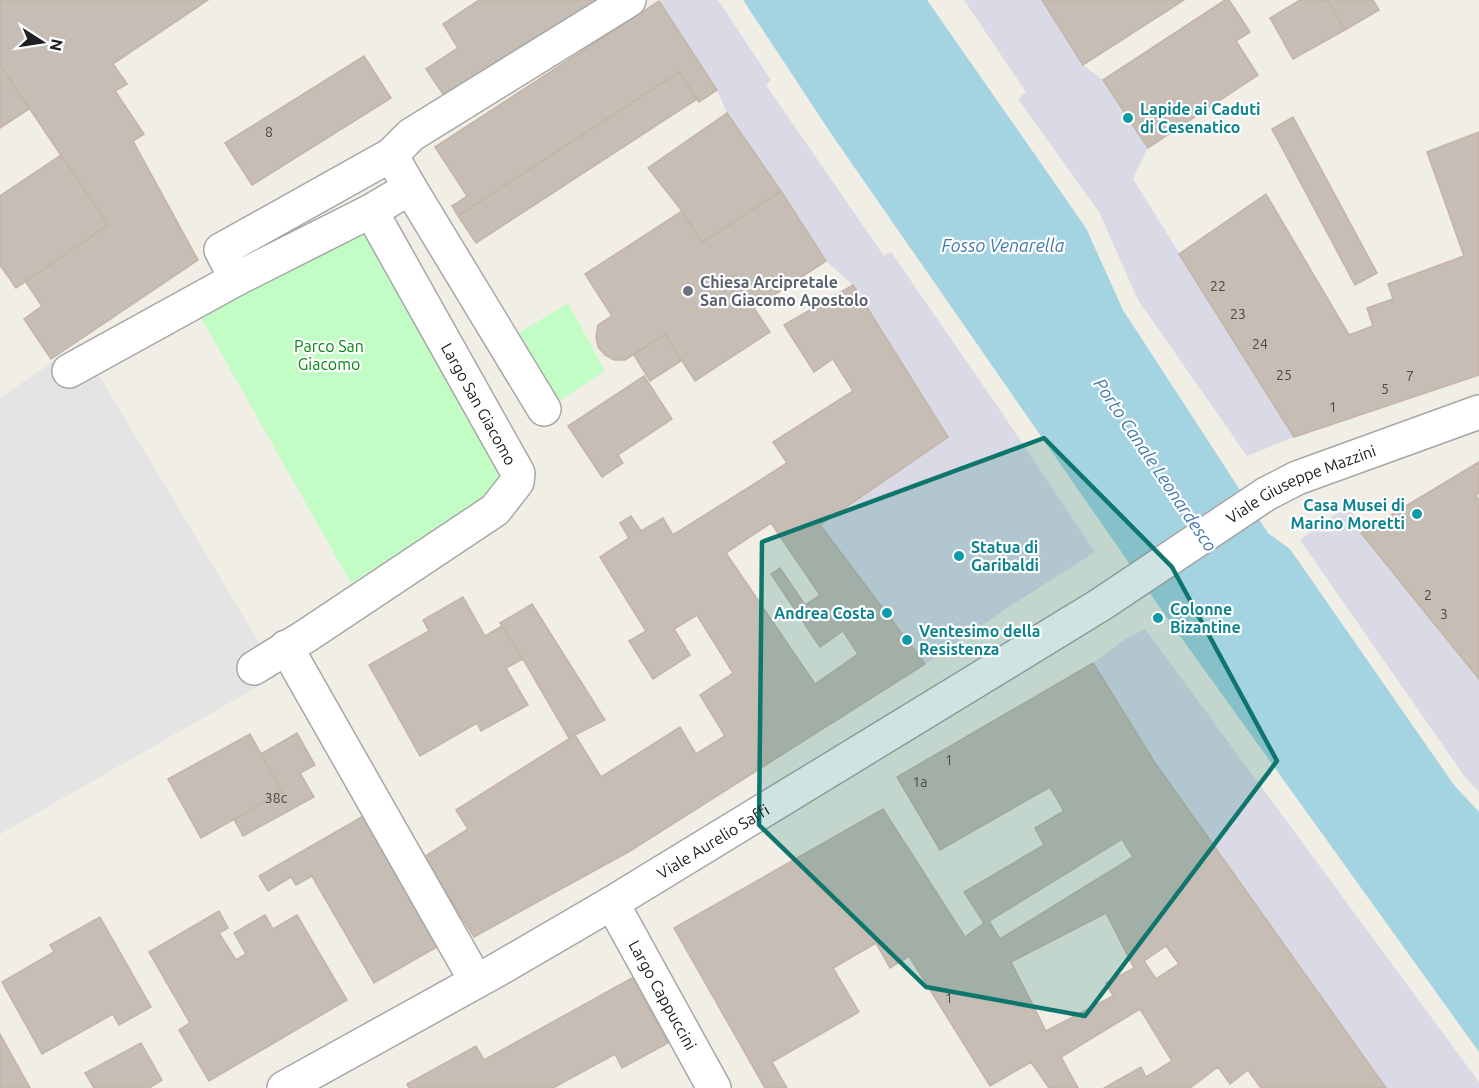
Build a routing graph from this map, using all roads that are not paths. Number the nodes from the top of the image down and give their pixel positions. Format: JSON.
{"nodes":[{"id":1,"x":629,"y":0,"type":"edge"},
{"id":2,"x":391,"y":155,"type":"junction"},
{"id":3,"x":410,"y":188,"type":"junction"},
{"id":4,"x":371,"y":211,"type":"junction"},
{"id":5,"x":236,"y":279,"type":"junction"},
{"id":6,"x":69,"y":371,"type":"dead end"},
{"id":7,"x":544,"y":410,"type":"dead end"},
{"id":8,"x":1479,"y":412,"type":"edge"},
{"id":9,"x":1135,"y":581,"type":"joint"},
{"id":10,"x":286,"y":647,"type":"junction"},
{"id":11,"x":254,"y":668,"type":"dead end"},
{"id":12,"x":612,"y":903,"type":"junction"},
{"id":13,"x":467,"y":964,"type":"dead end"},
{"id":14,"x":285,"y":1088,"type":"edge"},
{"id":15,"x":714,"y":1088,"type":"edge"}],
"edges":[{"from":1,"to":2,"type":"street"},
{"from":2,"to":3,"type":"street"},
{"from":2,"to":5,"type":"street"},
{"from":3,"to":4,"type":"street"},
{"from":3,"to":7,"type":"street"},
{"from":4,"to":5,"type":"street"},
{"from":4,"to":10,"type":"street","name":"Largo San Giacomo"},
{"from":5,"to":6,"type":"street"},
{"from":8,"to":9,"type":"street","name":"Viale Giuseppe Mazzini"},
{"from":9,"to":12,"type":"street","name":"Viale Aurelio Saffi"},
{"from":10,"to":11,"type":"street","name":"Largo San Giacomo"},
{"from":10,"to":13,"type":"street"},
{"from":12,"to":14,"type":"street","name":"Viale Aurelio Saffi"},
{"from":12,"to":15,"type":"street","name":"Largo Cappuccini"}]}
